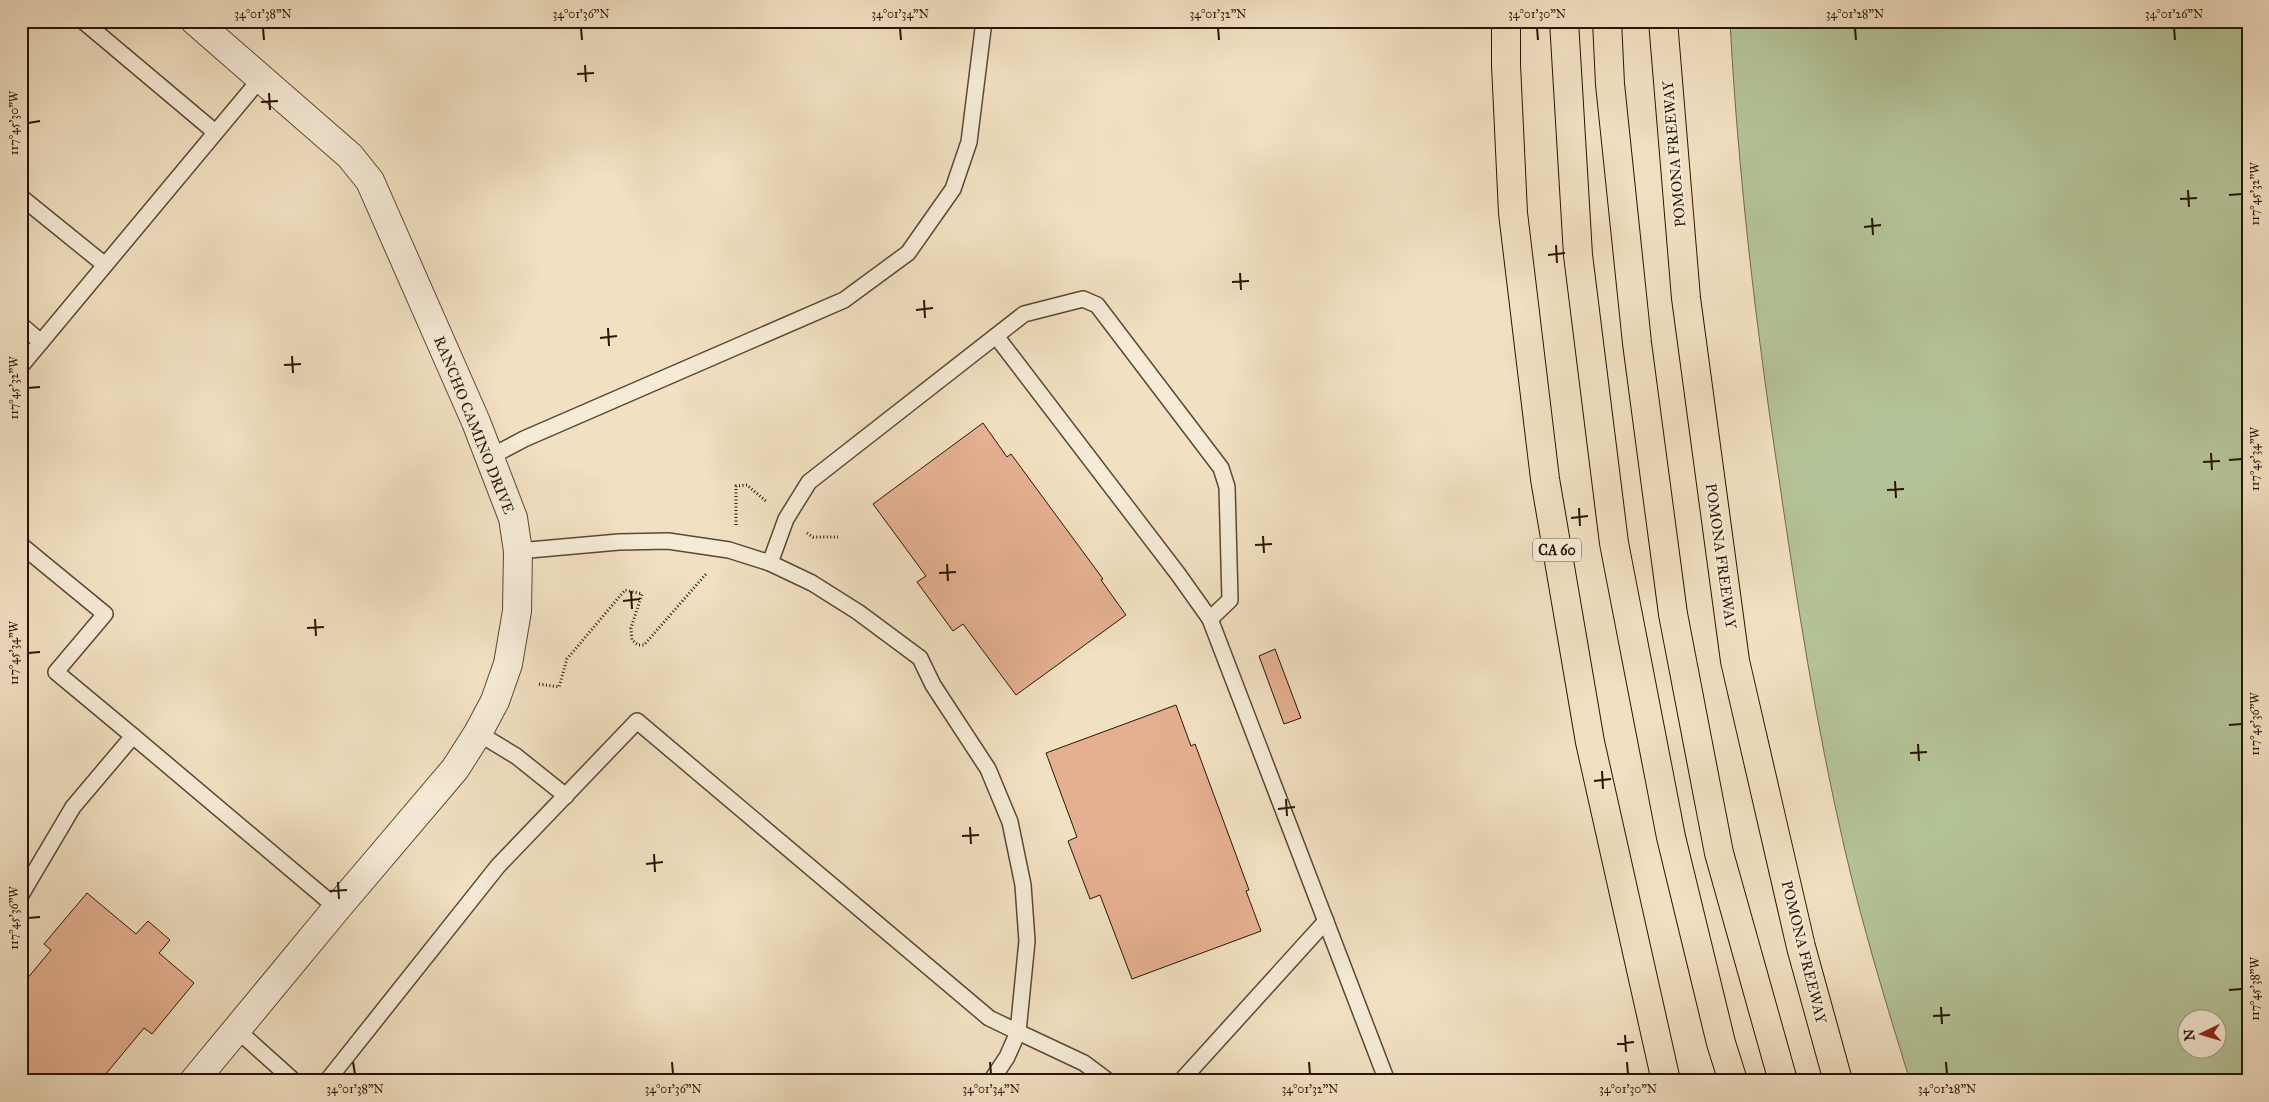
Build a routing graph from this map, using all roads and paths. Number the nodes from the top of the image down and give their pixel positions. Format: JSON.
{"nodes":[{"id":1,"x":83,"y":21,"type":"edge"},
{"id":2,"x":195,"y":21,"type":"edge"},
{"id":3,"x":984,"y":21,"type":"edge"},
{"id":4,"x":1506,"y":21,"type":"edge"},
{"id":5,"x":1564,"y":21,"type":"edge"},
{"id":6,"x":1607,"y":21,"type":"edge"},
{"id":7,"x":1663,"y":21,"type":"edge"},
{"id":8,"x":260,"y":78,"type":"junction"},
{"id":9,"x":215,"y":132,"type":"junction"},
{"id":10,"x":21,"y":197,"type":"edge"},
{"id":11,"x":105,"y":265,"type":"junction"},
{"id":12,"x":21,"y":325,"type":"edge"},
{"id":13,"x":996,"y":336,"type":"junction"},
{"id":14,"x":41,"y":342,"type":"junction"},
{"id":15,"x":21,"y":366,"type":"edge"},
{"id":16,"x":490,"y":456,"type":"junction"},
{"id":17,"x":786,"y":519,"type":"junction"},
{"id":18,"x":838,"y":537,"type":"dead end"},
{"id":19,"x":21,"y":546,"type":"edge"},
{"id":20,"x":730,"y":550,"type":"junction"},
{"id":21,"x":518,"y":552,"type":"junction"},
{"id":22,"x":770,"y":563,"type":"junction"},
{"id":23,"x":1210,"y":619,"type":"junction"},
{"id":24,"x":539,"y":684,"type":"dead end"},
{"id":25,"x":478,"y":733,"type":"junction"},
{"id":26,"x":133,"y":736,"type":"junction"},
{"id":27,"x":566,"y":796,"type":"junction"},
{"id":28,"x":21,"y":895,"type":"edge"},
{"id":29,"x":337,"y":908,"type":"junction"},
{"id":30,"x":1326,"y":921,"type":"junction"},
{"id":31,"x":236,"y":1030,"type":"junction"},
{"id":32,"x":1018,"y":1032,"type":"junction"},
{"id":33,"x":194,"y":1081,"type":"edge"},
{"id":34,"x":294,"y":1081,"type":"edge"},
{"id":35,"x":327,"y":1081,"type":"edge"},
{"id":36,"x":991,"y":1081,"type":"edge"},
{"id":37,"x":1108,"y":1081,"type":"edge"},
{"id":38,"x":1181,"y":1081,"type":"edge"},
{"id":39,"x":1387,"y":1081,"type":"edge"},
{"id":40,"x":1666,"y":1081,"type":"edge"},
{"id":41,"x":1733,"y":1081,"type":"edge"},
{"id":42,"x":1783,"y":1081,"type":"edge"},
{"id":43,"x":1838,"y":1081,"type":"edge"}],
"edges":[{"from":1,"to":9,"type":"lane"},
{"from":2,"to":8,"type":"street","name":"RANCHO CAMINO DRIVE"},
{"from":3,"to":16,"type":"lane"},
{"from":4,"to":40,"type":"highway","number":"CA 60"},
{"from":5,"to":41,"type":"highway"},
{"from":6,"to":42,"type":"highway"},
{"from":7,"to":43,"type":"highway","name":"POMONA FREEWAY"},
{"from":8,"to":9,"type":"lane"},
{"from":8,"to":16,"type":"street","name":"RANCHO CAMINO DRIVE"},
{"from":9,"to":11,"type":"lane"},
{"from":10,"to":11,"type":"lane"},
{"from":11,"to":14,"type":"lane"},
{"from":12,"to":14,"type":"lane"},
{"from":13,"to":17,"type":"lane"},
{"from":13,"to":23,"type":"lane"},
{"from":13,"to":23,"type":"lane"},
{"from":14,"to":15,"type":"lane"},
{"from":16,"to":21,"type":"street","name":"RANCHO CAMINO DRIVE"},
{"from":17,"to":18,"type":"path"},
{"from":17,"to":20,"type":"path"},
{"from":17,"to":22,"type":"lane"},
{"from":19,"to":26,"type":"lane"},
{"from":20,"to":21,"type":"lane"},
{"from":20,"to":22,"type":"lane"},
{"from":20,"to":24,"type":"path"},
{"from":21,"to":25,"type":"street","name":"RANCHO CAMINO DRIVE"},
{"from":22,"to":32,"type":"lane"},
{"from":23,"to":30,"type":"lane"},
{"from":25,"to":27,"type":"lane"},
{"from":25,"to":29,"type":"street","name":"RANCHO CAMINO DRIVE"},
{"from":26,"to":28,"type":"lane"},
{"from":26,"to":29,"type":"lane"},
{"from":27,"to":32,"type":"lane"},
{"from":27,"to":35,"type":"lane"},
{"from":29,"to":31,"type":"street","name":"RANCHO CAMINO DRIVE"},
{"from":30,"to":38,"type":"lane"},
{"from":30,"to":39,"type":"lane"},
{"from":31,"to":33,"type":"street","name":"RANCHO CAMINO DRIVE"},
{"from":31,"to":34,"type":"lane"},
{"from":32,"to":36,"type":"lane"},
{"from":32,"to":37,"type":"lane"}]}
